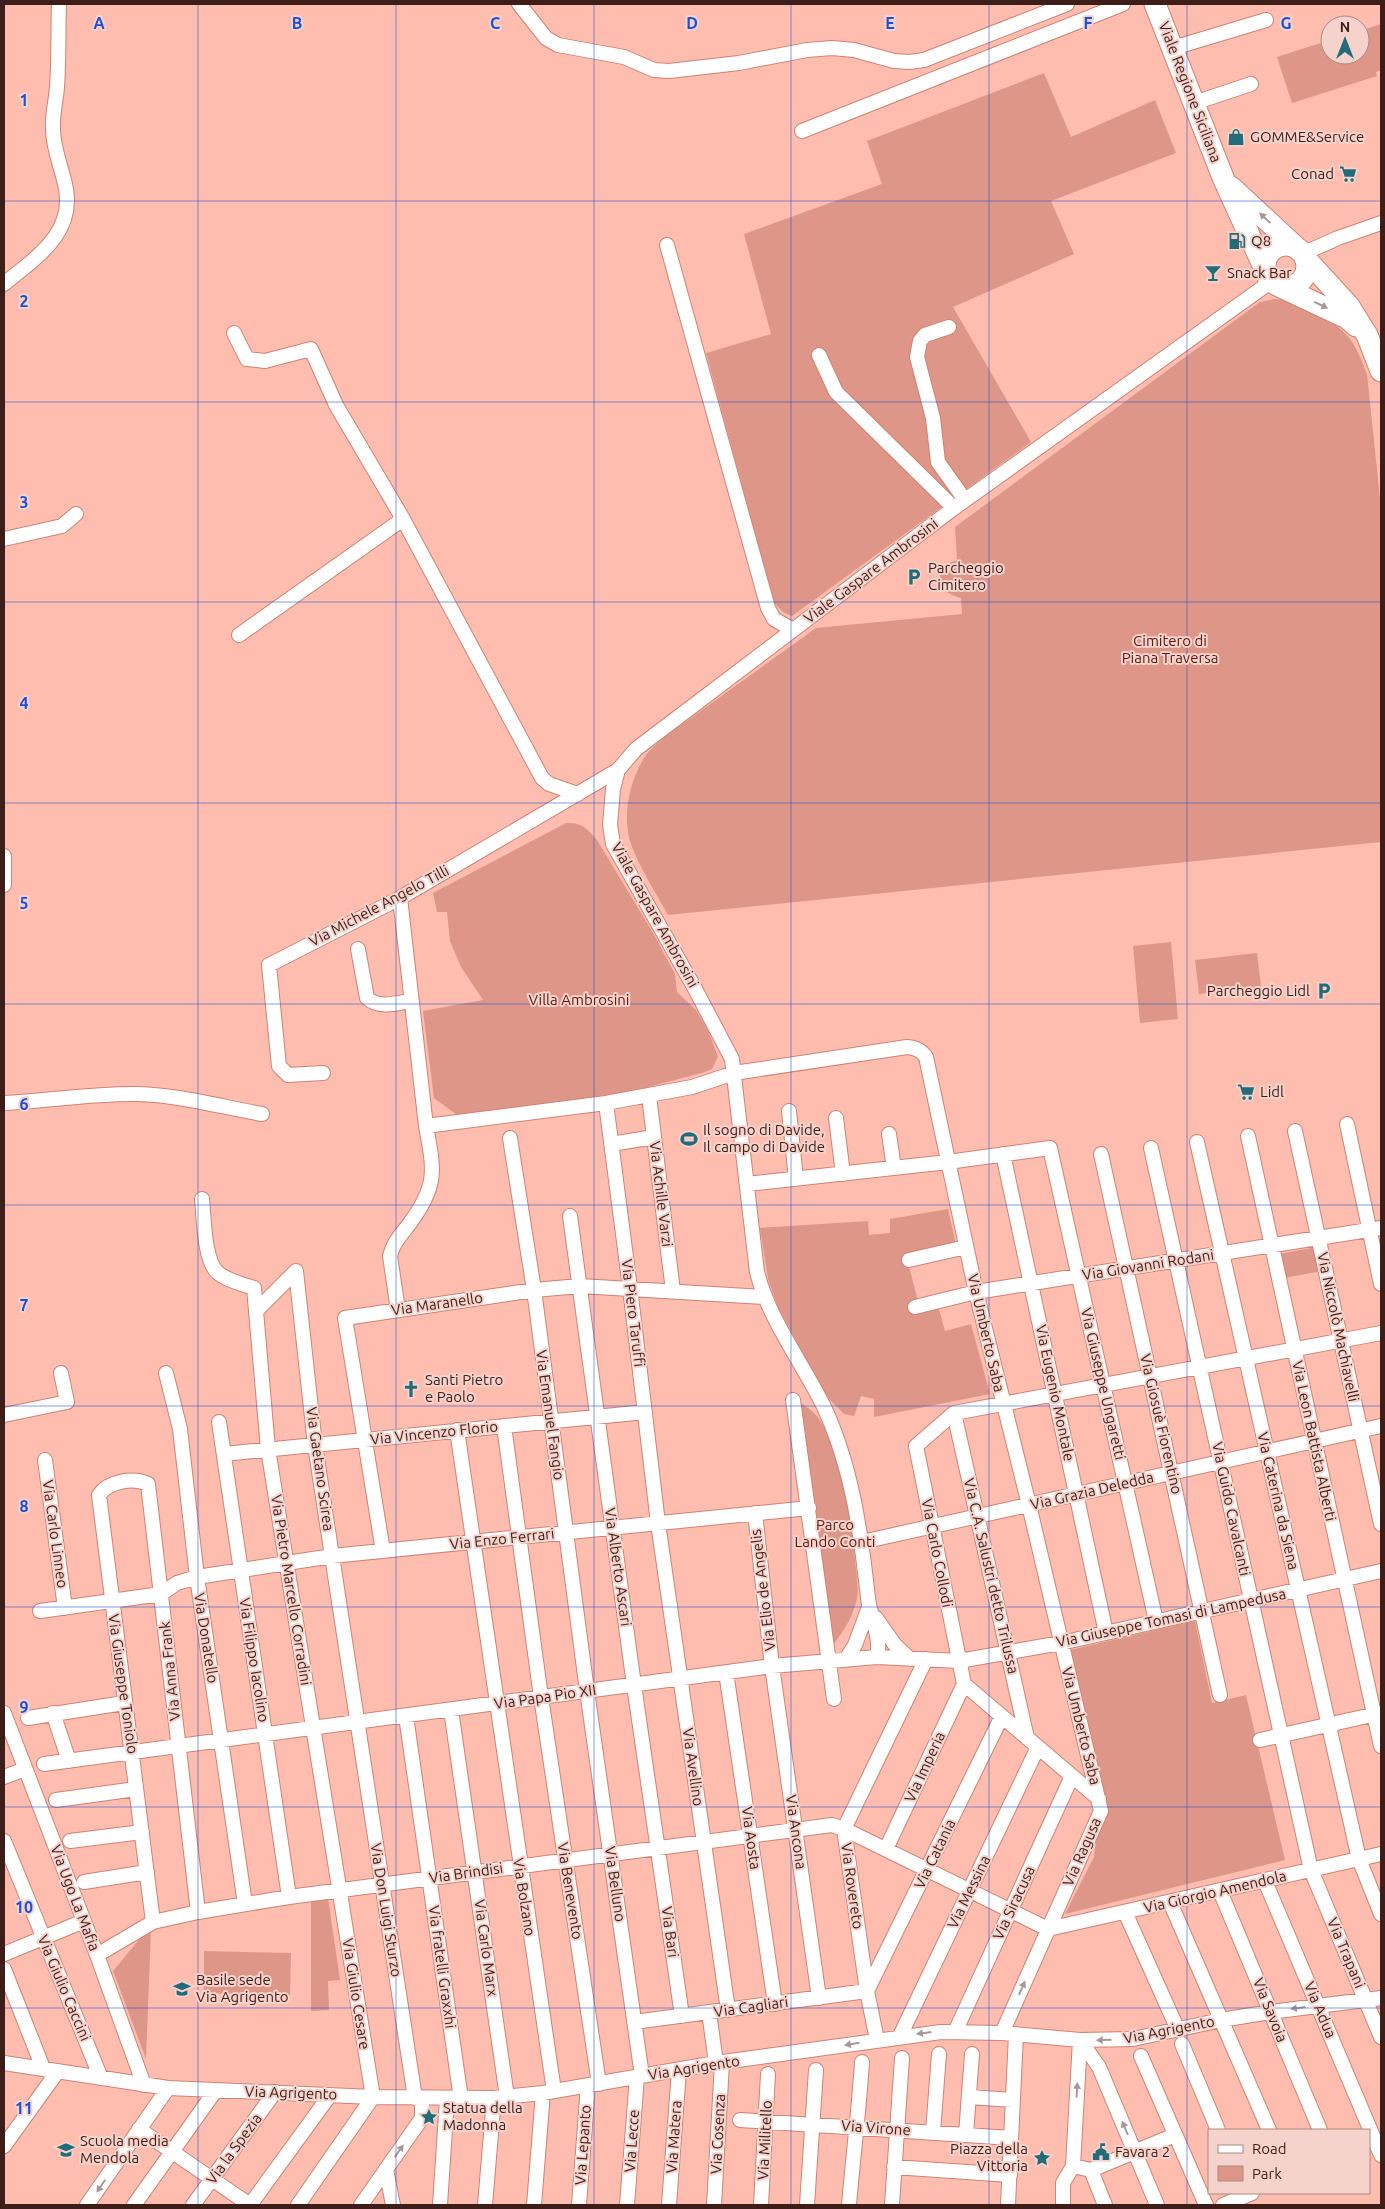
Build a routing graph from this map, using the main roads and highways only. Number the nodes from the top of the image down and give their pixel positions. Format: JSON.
{"nodes":[{"id":1,"x":1156,"y":4,"type":"edge"},
{"id":2,"x":1224,"y":180,"type":"junction"},
{"id":3,"x":1303,"y":254,"type":"junction"},
{"id":4,"x":1272,"y":281,"type":"junction"},
{"id":5,"x":1367,"y":335,"type":"junction"},
{"id":6,"x":1381,"y":371,"type":"edge"}],
"edges":[{"from":1,"to":2,"type":"main road","name":"Viale Regione Siciliana"},
{"from":3,"to":2,"type":"main road","one_way":true},
{"from":2,"to":4,"type":"main road","name":"Viale Regione Siciliana"},
{"from":3,"to":4,"type":"main road"},
{"from":3,"to":4,"type":"main road"},
{"from":3,"to":5,"type":"main road"},
{"from":4,"to":5,"type":"main road","one_way":true},
{"from":5,"to":6,"type":"main road"}]}
